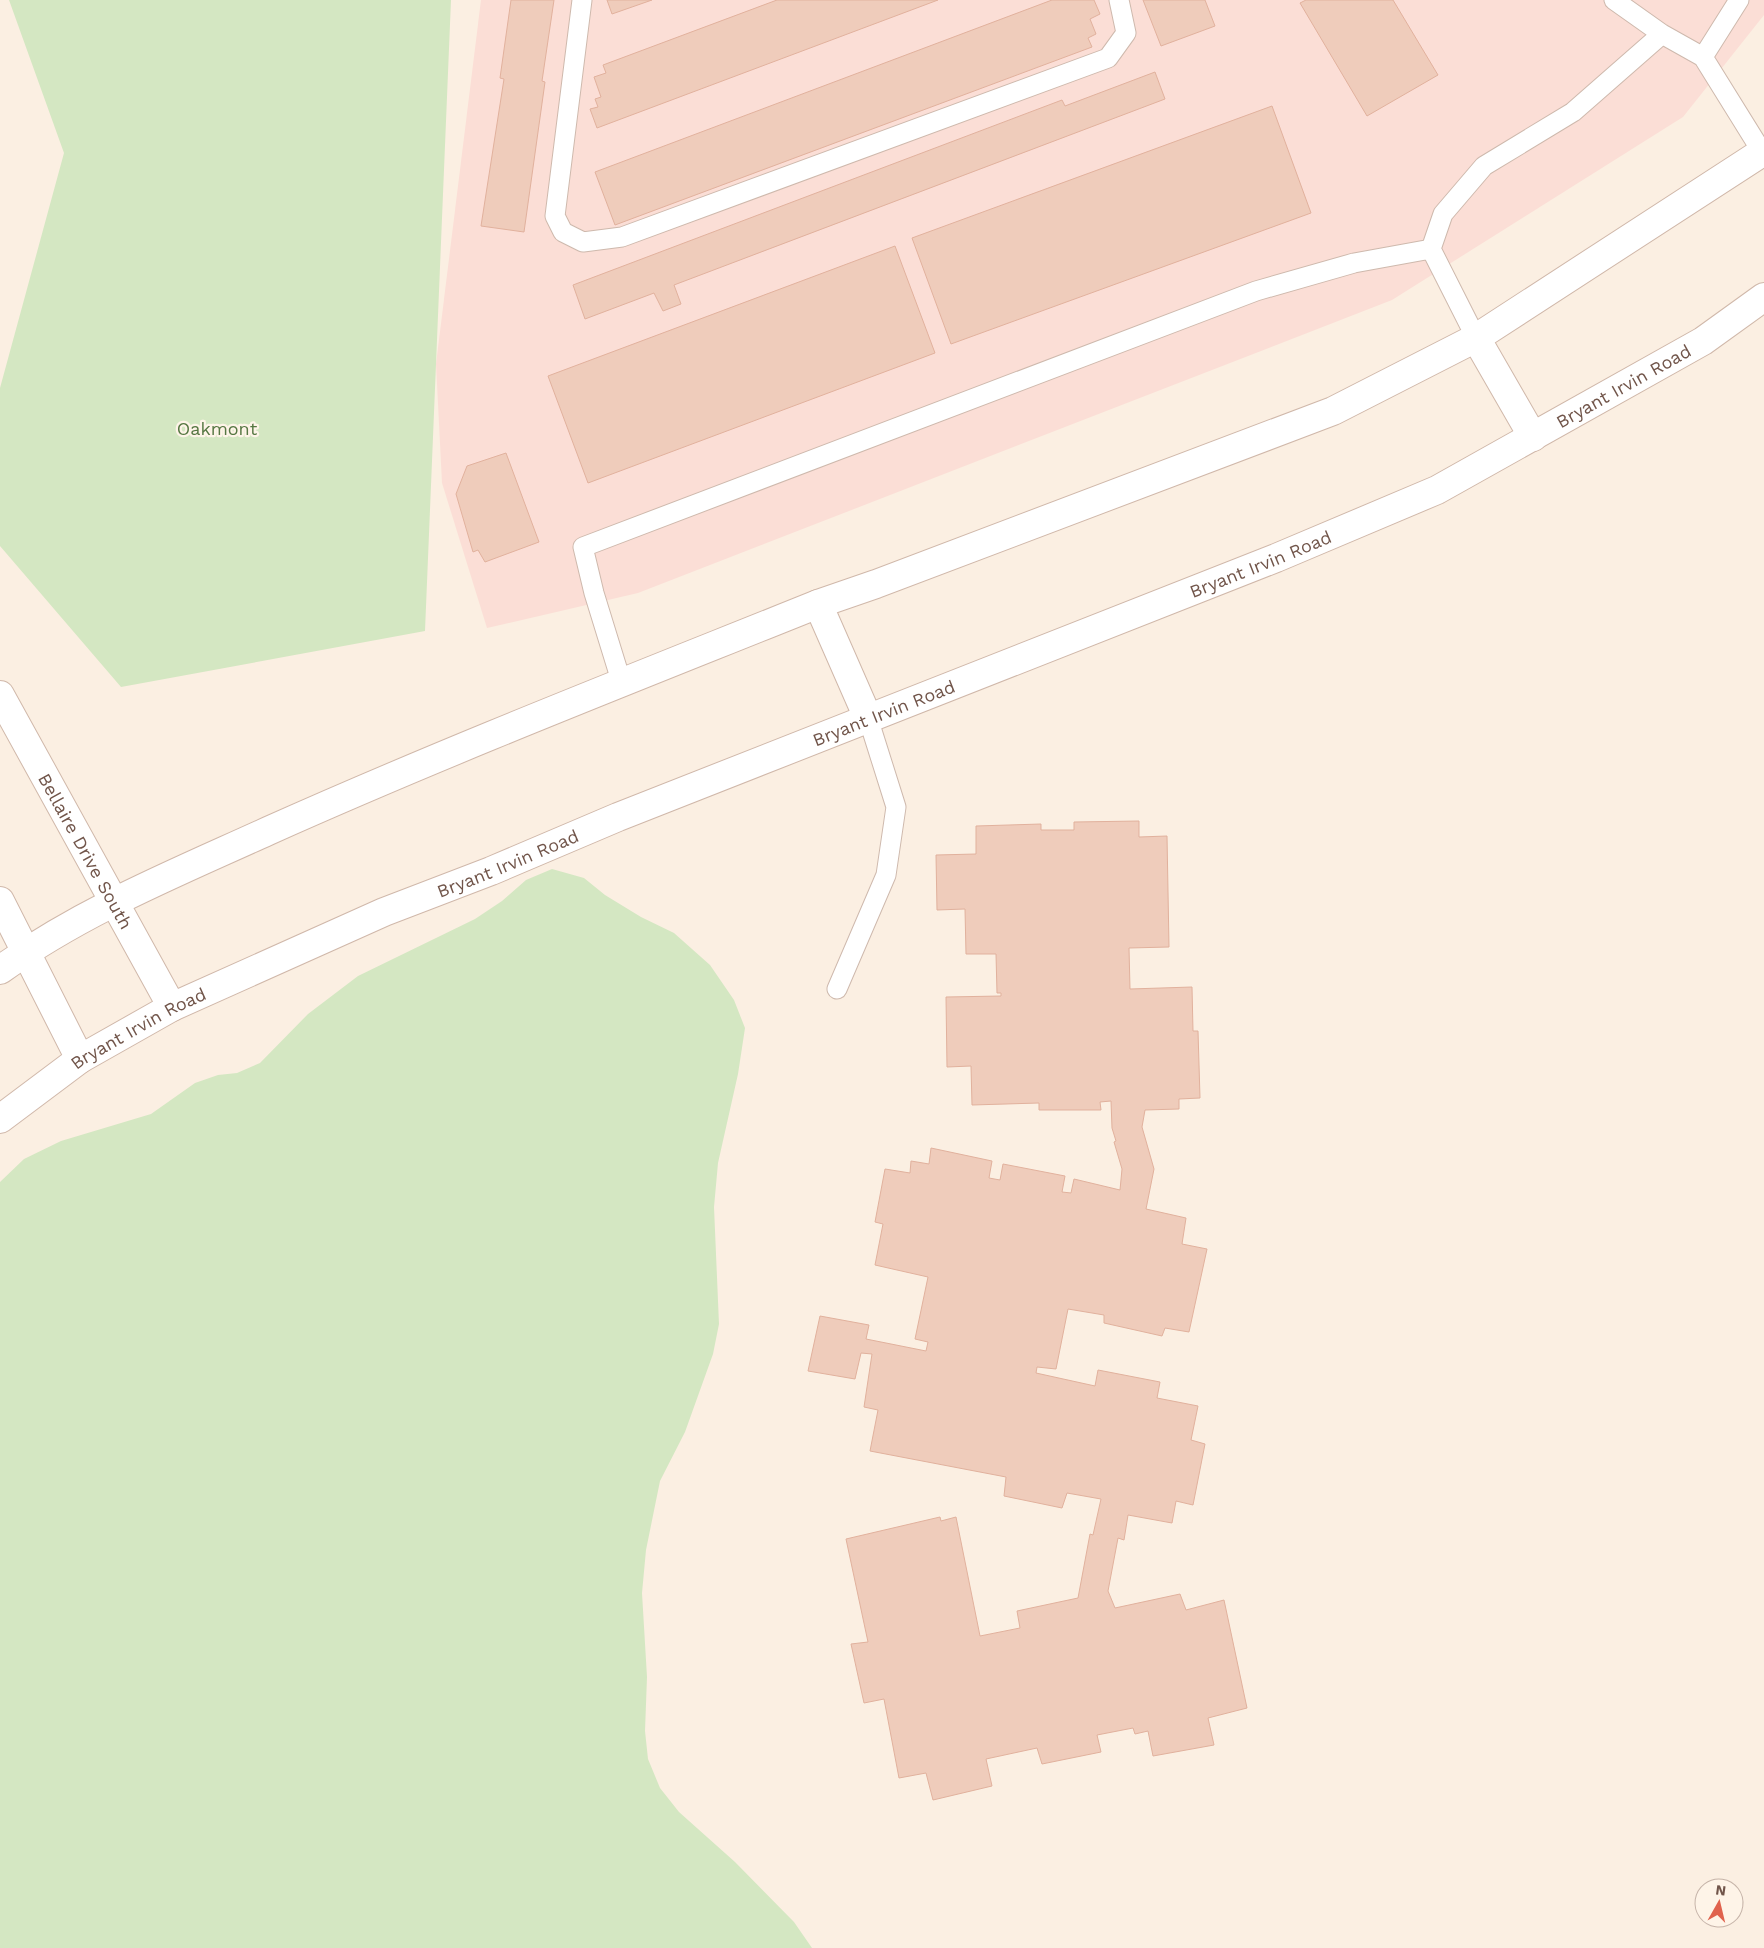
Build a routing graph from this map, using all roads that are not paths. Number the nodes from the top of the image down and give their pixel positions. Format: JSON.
{"nodes":[{"id":1,"x":582,"y":0,"type":"edge"},
{"id":2,"x":1119,"y":0,"type":"edge"},
{"id":3,"x":1614,"y":0,"type":"edge"},
{"id":4,"x":1739,"y":0,"type":"edge"},
{"id":5,"x":1662,"y":34,"type":"junction"},
{"id":6,"x":1703,"y":57,"type":"junction"},
{"id":7,"x":1763,"y":151,"type":"edge"},
{"id":8,"x":1431,"y":249,"type":"junction"},
{"id":9,"x":1764,"y":297,"type":"edge"},
{"id":10,"x":1476,"y":338,"type":"junction"},
{"id":11,"x":1533,"y":437,"type":"junction"},
{"id":12,"x":818,"y":604,"type":"junction"},
{"id":13,"x":622,"y":684,"type":"junction"},
{"id":14,"x":0,"y":695,"type":"edge"},
{"id":15,"x":868,"y":718,"type":"junction"},
{"id":16,"x":115,"y":900,"type":"junction"},
{"id":17,"x":0,"y":901,"type":"edge"},
{"id":18,"x":25,"y":952,"type":"junction"},
{"id":19,"x":0,"y":970,"type":"edge"},
{"id":20,"x":837,"y":989,"type":"dead end"},
{"id":21,"x":172,"y":1006,"type":"junction"},
{"id":22,"x":80,"y":1059,"type":"junction"},
{"id":23,"x":0,"y":1119,"type":"edge"}],
"edges":[{"from":1,"to":2,"type":"lane"},
{"from":3,"to":5,"type":"lane"},
{"from":4,"to":6,"type":"lane"},
{"from":5,"to":6,"type":"lane"},
{"from":5,"to":8,"type":"lane"},
{"from":6,"to":7,"type":"lane"},
{"from":7,"to":10,"type":"main road"},
{"from":8,"to":10,"type":"lane"},
{"from":8,"to":13,"type":"lane"},
{"from":9,"to":11,"type":"main road","name":"Bryant Irvin Road"},
{"from":10,"to":11,"type":"main road"},
{"from":10,"to":12,"type":"main road"},
{"from":11,"to":15,"type":"main road","name":"Bryant Irvin Road"},
{"from":12,"to":13,"type":"main road"},
{"from":12,"to":15,"type":"main road"},
{"from":13,"to":16,"type":"main road"},
{"from":14,"to":16,"type":"main road","name":"Bellaire Drive South"},
{"from":15,"to":20,"type":"lane"},
{"from":15,"to":21,"type":"main road","name":"Bryant Irvin Road"},
{"from":16,"to":18,"type":"main road"},
{"from":16,"to":21,"type":"main road","name":"Bellaire Drive South"},
{"from":17,"to":18,"type":"main road"},
{"from":18,"to":19,"type":"main road"},
{"from":18,"to":22,"type":"main road"},
{"from":21,"to":22,"type":"main road","name":"Bryant Irvin Road"},
{"from":22,"to":23,"type":"main road","name":"Bryant Irvin Road"}]}
